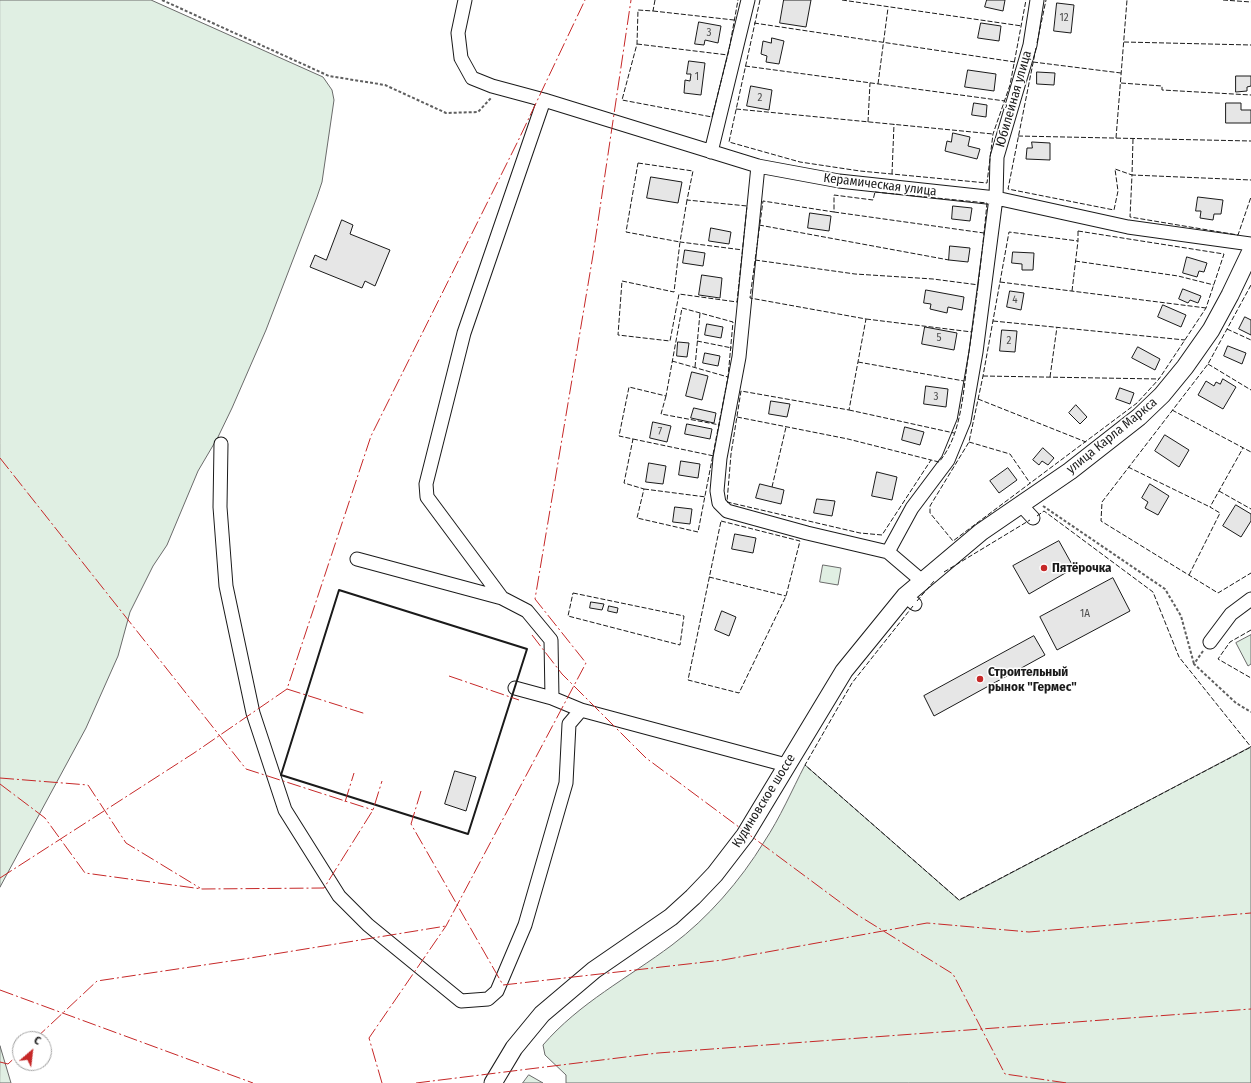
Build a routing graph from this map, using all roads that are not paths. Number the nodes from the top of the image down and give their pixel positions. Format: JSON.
{"nodes":[{"id":1,"x":466,"y":0,"type":"edge"},
{"id":2,"x":748,"y":0,"type":"edge"},
{"id":3,"x":1037,"y":0,"type":"edge"},
{"id":4,"x":544,"y":100,"type":"junction"},
{"id":5,"x":711,"y":152,"type":"junction"},
{"id":6,"x":758,"y":166,"type":"junction"},
{"id":7,"x":996,"y":198,"type":"junction"},
{"id":8,"x":1251,"y":244,"type":"edge"},
{"id":9,"x":1251,"y":251,"type":"edge"},
{"id":10,"x":221,"y":444,"type":"dead end"},
{"id":11,"x":1026,"y":501,"type":"junction"},
{"id":12,"x":1033,"y":518,"type":"dead end"},
{"id":13,"x":981,"y":532,"type":"joint"},
{"id":14,"x":888,"y":552,"type":"junction"},
{"id":15,"x":357,"y":559,"type":"dead end"},
{"id":16,"x":922,"y":581,"type":"junction"},
{"id":17,"x":502,"y":598,"type":"junction"},
{"id":18,"x":1251,"y":599,"type":"edge"},
{"id":19,"x":1210,"y":642,"type":"road end"},
{"id":20,"x":515,"y":688,"type":"dead end"},
{"id":21,"x":552,"y":698,"type":"junction"},
{"id":22,"x":581,"y":710,"type":"junction"},
{"id":23,"x":786,"y":765,"type":"junction"},
{"id":24,"x":493,"y":1083,"type":"edge"}],
"edges":[{"from":1,"to":4,"type":"street","name":"Керамическая улица"},
{"from":2,"to":5,"type":"street"},
{"from":3,"to":7,"type":"street","name":"Юбилейная улица"},
{"from":4,"to":5,"type":"street","name":"Керамическая улица"},
{"from":4,"to":17,"type":"street"},
{"from":5,"to":6,"type":"street","name":"Керамическая улица"},
{"from":6,"to":7,"type":"street","name":"Керамическая улица"},
{"from":6,"to":14,"type":"street"},
{"from":7,"to":8,"type":"street","name":"Керамическая улица"},
{"from":7,"to":14,"type":"street","name":"Юбилейная улица"},
{"from":9,"to":11,"type":"main road","name":"улица Карла Маркса"},
{"from":10,"to":22,"type":"street"},
{"from":11,"to":12,"type":"street"},
{"from":11,"to":13,"type":"main road","name":"улица Карла Маркса"},
{"from":13,"to":16,"type":"main road","name":"Кудиновское шоссе"},
{"from":14,"to":16,"type":"street"},
{"from":15,"to":17,"type":"street"},
{"from":16,"to":23,"type":"main road","name":"Кудиновское шоссе"},
{"from":17,"to":21,"type":"street"},
{"from":18,"to":19,"type":"street"},
{"from":20,"to":21,"type":"street"},
{"from":21,"to":22,"type":"street"},
{"from":22,"to":23,"type":"street"},
{"from":23,"to":24,"type":"main road","name":"Кудиновское шоссе"}]}
